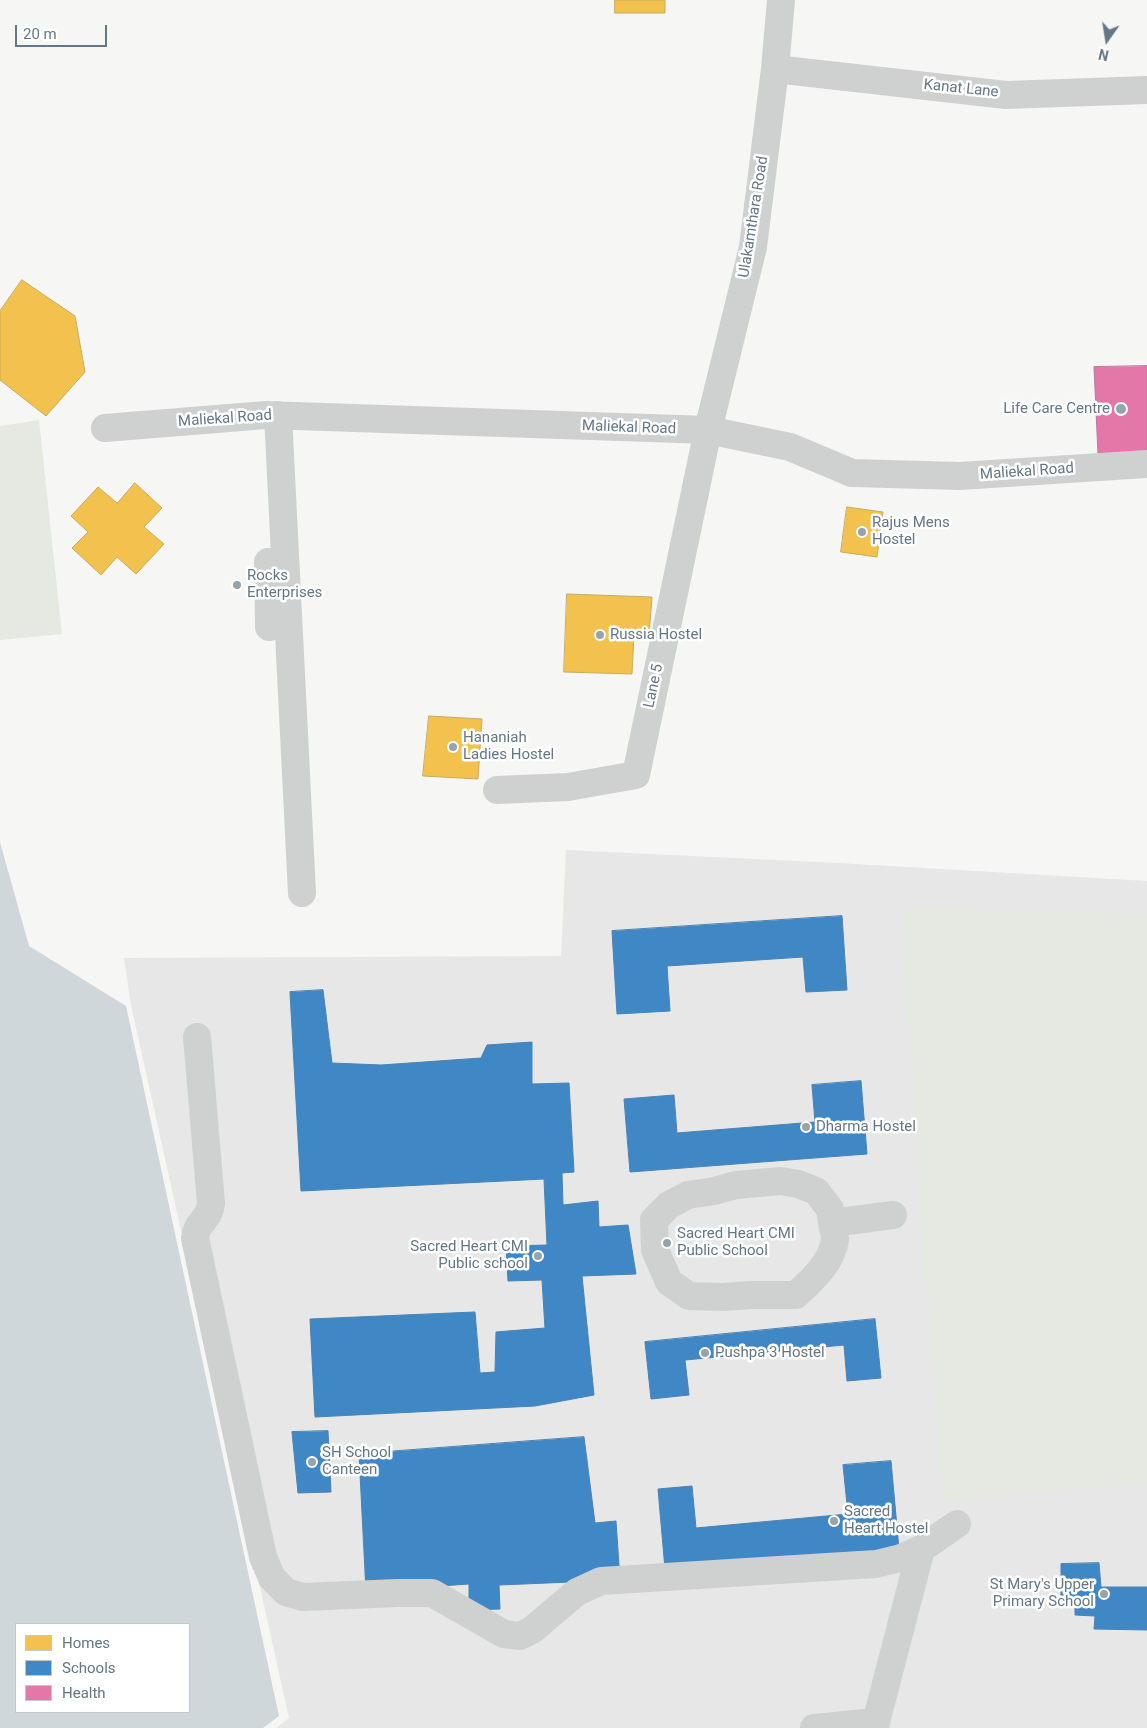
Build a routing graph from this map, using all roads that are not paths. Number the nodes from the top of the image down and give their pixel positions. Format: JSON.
{"nodes":[{"id":1,"x":781,"y":0,"type":"edge"},
{"id":2,"x":775,"y":69,"type":"junction"},
{"id":3,"x":1147,"y":90,"type":"edge"},
{"id":4,"x":272,"y":415,"type":"junction"},
{"id":5,"x":105,"y":428,"type":"dead end"},
{"id":6,"x":708,"y":430,"type":"junction"},
{"id":7,"x":1147,"y":464,"type":"edge"},
{"id":8,"x":269,"y":627,"type":"dead end"},
{"id":9,"x":496,"y":790,"type":"dead end"},
{"id":10,"x":302,"y":893,"type":"dead end"},
{"id":11,"x":198,"y":1037,"type":"dead end"},
{"id":12,"x":893,"y":1215,"type":"dead end"},
{"id":13,"x":832,"y":1223,"type":"junction"},
{"id":14,"x":957,"y":1524,"type":"dead end"},
{"id":15,"x":921,"y":1549,"type":"junction"},
{"id":16,"x":876,"y":1725,"type":"edge"},
{"id":17,"x":814,"y":1728,"type":"edge"}],
"edges":[{"from":1,"to":2,"type":"street","name":"Ulakamthara Road"},
{"from":2,"to":3,"type":"street","name":"Kanat Lane"},
{"from":2,"to":6,"type":"street","name":"Ulakamthara Road"},
{"from":4,"to":5,"type":"street","name":"Maliekal Road"},
{"from":4,"to":6,"type":"street","name":"Maliekal Road"},
{"from":4,"to":8,"type":"street"},
{"from":4,"to":10,"type":"street"},
{"from":6,"to":7,"type":"street","name":"Maliekal Road"},
{"from":6,"to":9,"type":"street","name":"Lane 5"},
{"from":11,"to":15,"type":"street"},
{"from":12,"to":13,"type":"street"},
{"from":13,"to":13,"type":"street"},
{"from":14,"to":15,"type":"street"},
{"from":15,"to":16,"type":"street"},
{"from":16,"to":17,"type":"street"}]}
